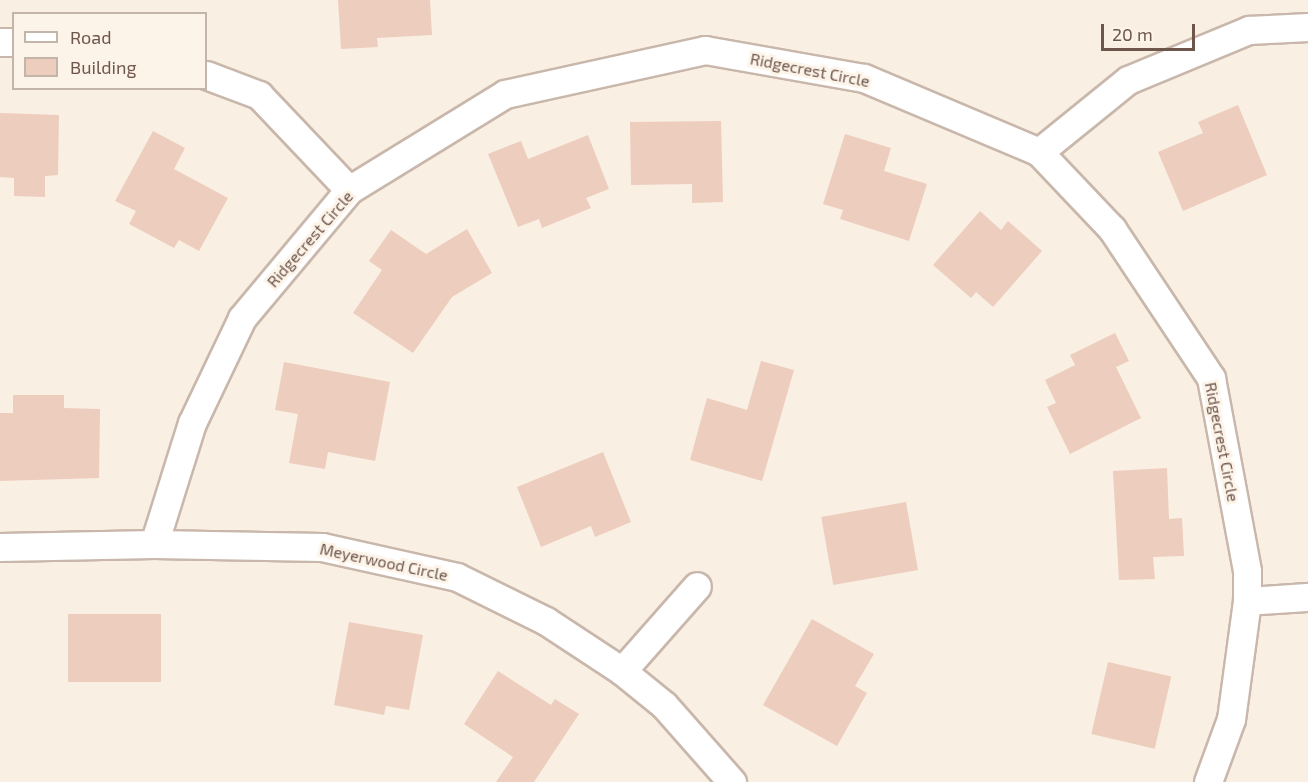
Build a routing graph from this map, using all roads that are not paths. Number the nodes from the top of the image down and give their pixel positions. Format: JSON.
{"nodes":[{"id":1,"x":1308,"y":27,"type":"edge"},
{"id":2,"x":207,"y":75,"type":"edge"},
{"id":3,"x":1039,"y":152,"type":"junction"},
{"id":4,"x":349,"y":190,"type":"junction"},
{"id":5,"x":154,"y":544,"type":"junction"},
{"id":6,"x":0,"y":547,"type":"edge"},
{"id":7,"x":697,"y":586,"type":"dead end"},
{"id":8,"x":1308,"y":597,"type":"edge"},
{"id":9,"x":1247,"y":601,"type":"junction"},
{"id":10,"x":622,"y":671,"type":"junction"},
{"id":11,"x":732,"y":782,"type":"edge"},
{"id":12,"x":1208,"y":782,"type":"edge"}],
"edges":[{"from":1,"to":3,"type":"street"},
{"from":2,"to":4,"type":"street"},
{"from":3,"to":4,"type":"street","name":"Ridgecrest Circle"},
{"from":3,"to":9,"type":"street","name":"Ridgecrest Circle"},
{"from":4,"to":5,"type":"street","name":"Ridgecrest Circle"},
{"from":5,"to":6,"type":"street","name":"Meyerwood Circle"},
{"from":5,"to":10,"type":"street","name":"Meyerwood Circle"},
{"from":7,"to":10,"type":"street"},
{"from":8,"to":9,"type":"street"},
{"from":9,"to":12,"type":"street","name":"Ridgecrest Circle"},
{"from":10,"to":11,"type":"street","name":"Meyerwood Circle"}]}
